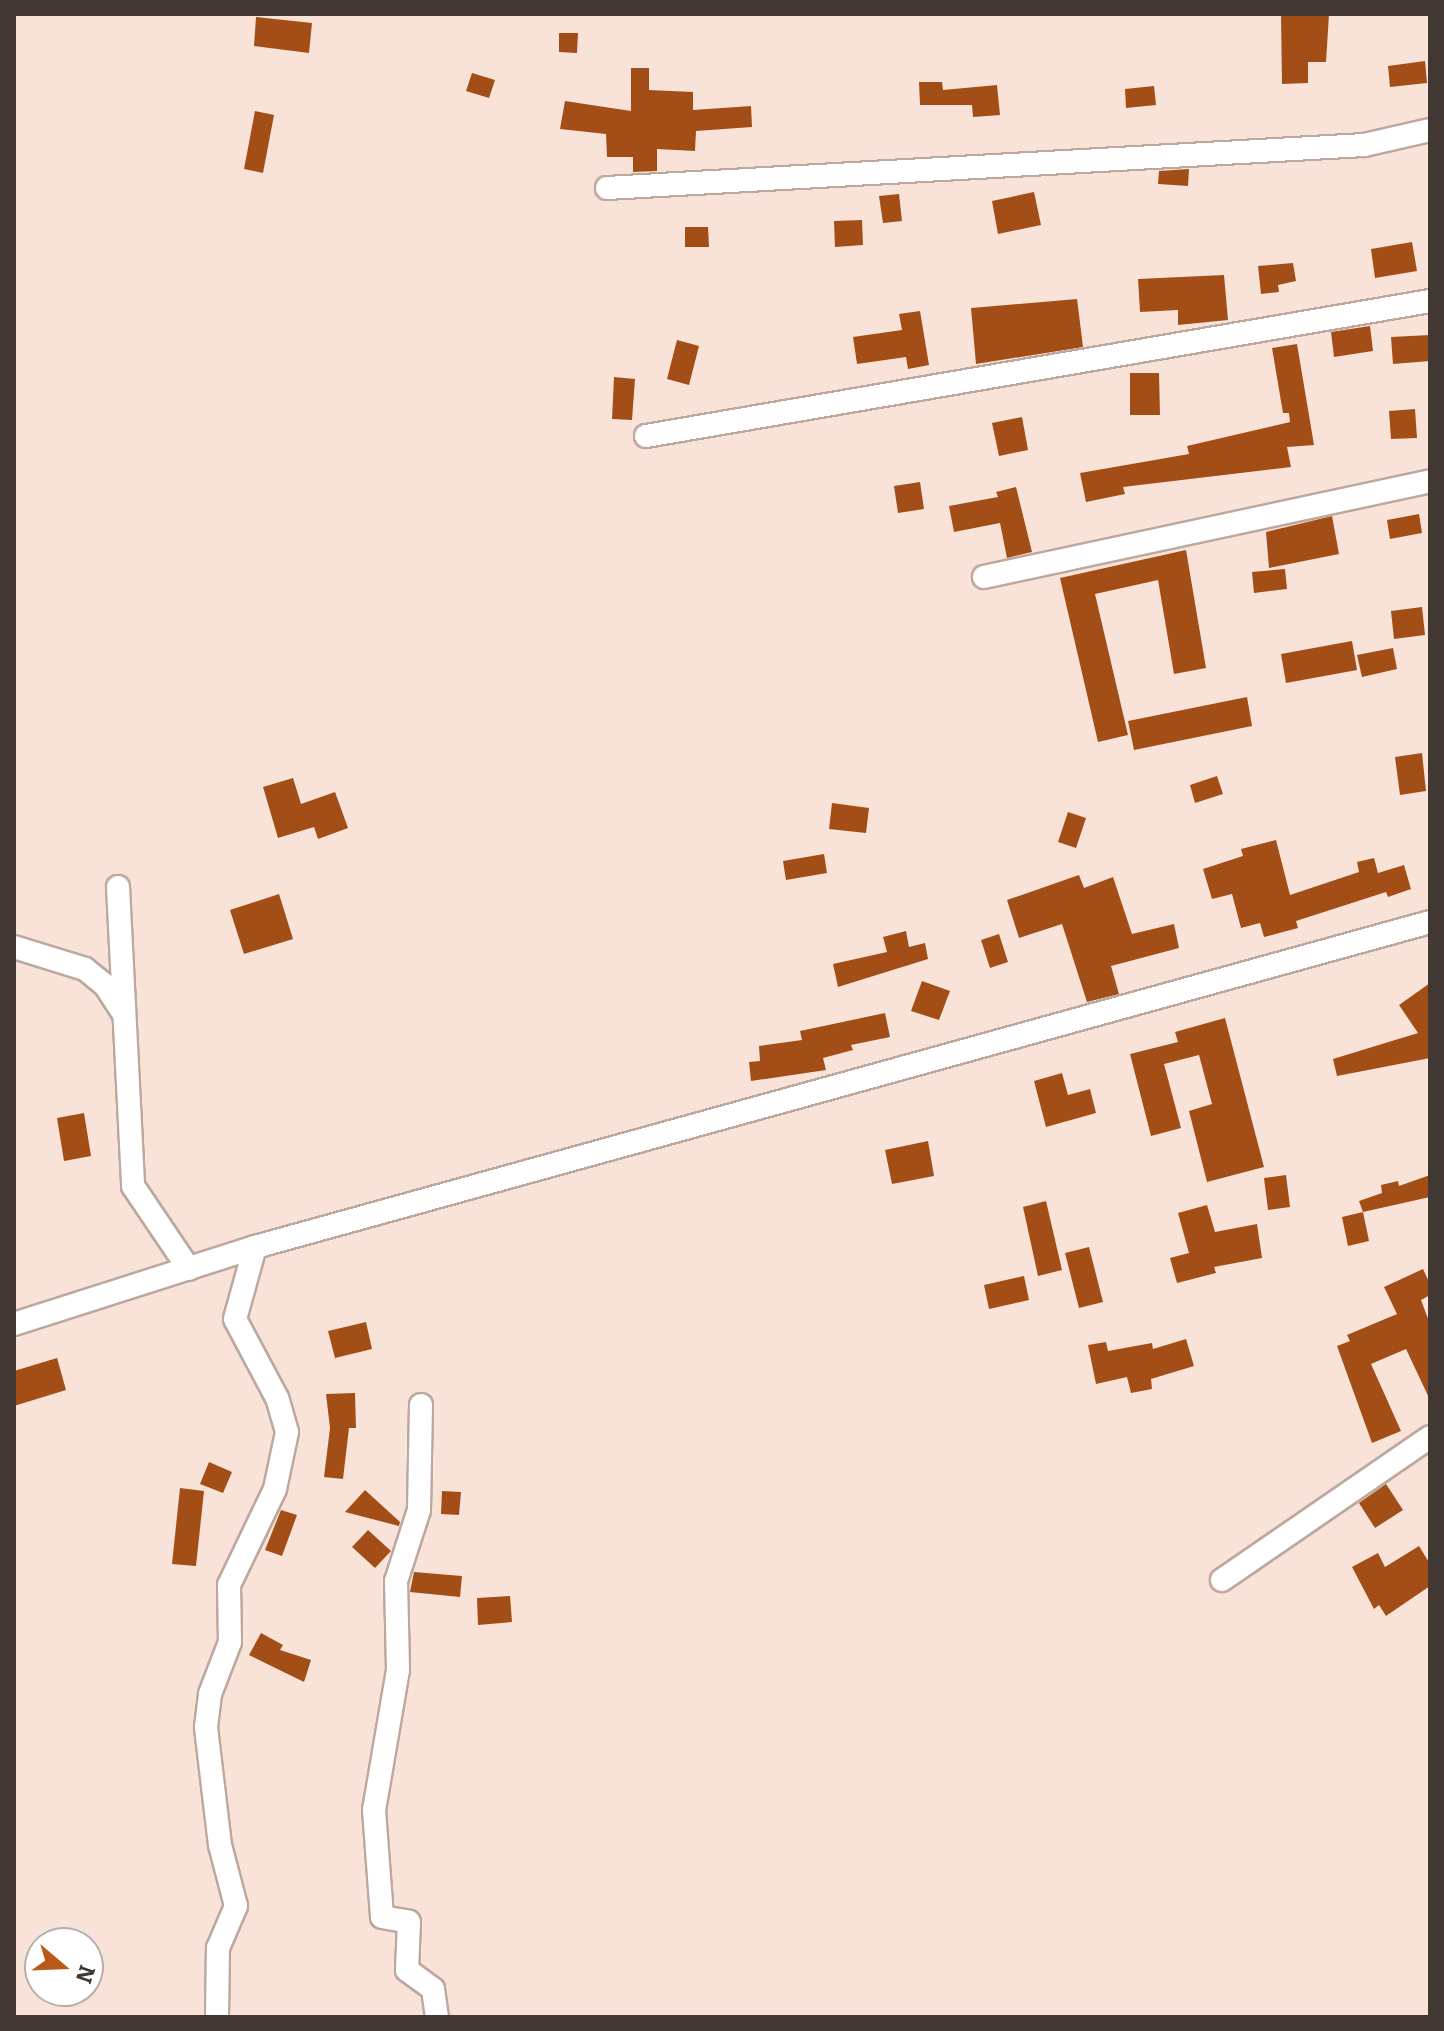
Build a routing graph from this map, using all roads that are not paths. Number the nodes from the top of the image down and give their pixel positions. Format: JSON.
{"nodes":[{"id":1,"x":1430,"y":130,"type":"edge"},
{"id":2,"x":607,"y":188,"type":"dead end"},
{"id":3,"x":1430,"y":301,"type":"edge"},
{"id":4,"x":646,"y":436,"type":"dead end"},
{"id":5,"x":1430,"y":481,"type":"edge"},
{"id":6,"x":984,"y":577,"type":"dead end"},
{"id":7,"x":118,"y":887,"type":"dead end"},
{"id":8,"x":1430,"y":922,"type":"edge"},
{"id":9,"x":14,"y":947,"type":"edge"},
{"id":10,"x":121,"y":1011,"type":"junction"},
{"id":11,"x":255,"y":1247,"type":"junction"},
{"id":12,"x":189,"y":1269,"type":"junction"},
{"id":13,"x":14,"y":1324,"type":"edge"},
{"id":14,"x":421,"y":1405,"type":"dead end"},
{"id":15,"x":1430,"y":1437,"type":"edge"},
{"id":16,"x":1222,"y":1580,"type":"dead end"},
{"id":17,"x":217,"y":2017,"type":"edge"},
{"id":18,"x":437,"y":2017,"type":"edge"}],
"edges":[{"from":1,"to":2,"type":"street"},
{"from":3,"to":4,"type":"street"},
{"from":5,"to":6,"type":"street"},
{"from":7,"to":10,"type":"street"},
{"from":8,"to":11,"type":"street"},
{"from":9,"to":10,"type":"street"},
{"from":10,"to":12,"type":"street"},
{"from":11,"to":12,"type":"street"},
{"from":11,"to":17,"type":"street"},
{"from":12,"to":13,"type":"street"},
{"from":14,"to":18,"type":"street"},
{"from":15,"to":16,"type":"street"}]}
